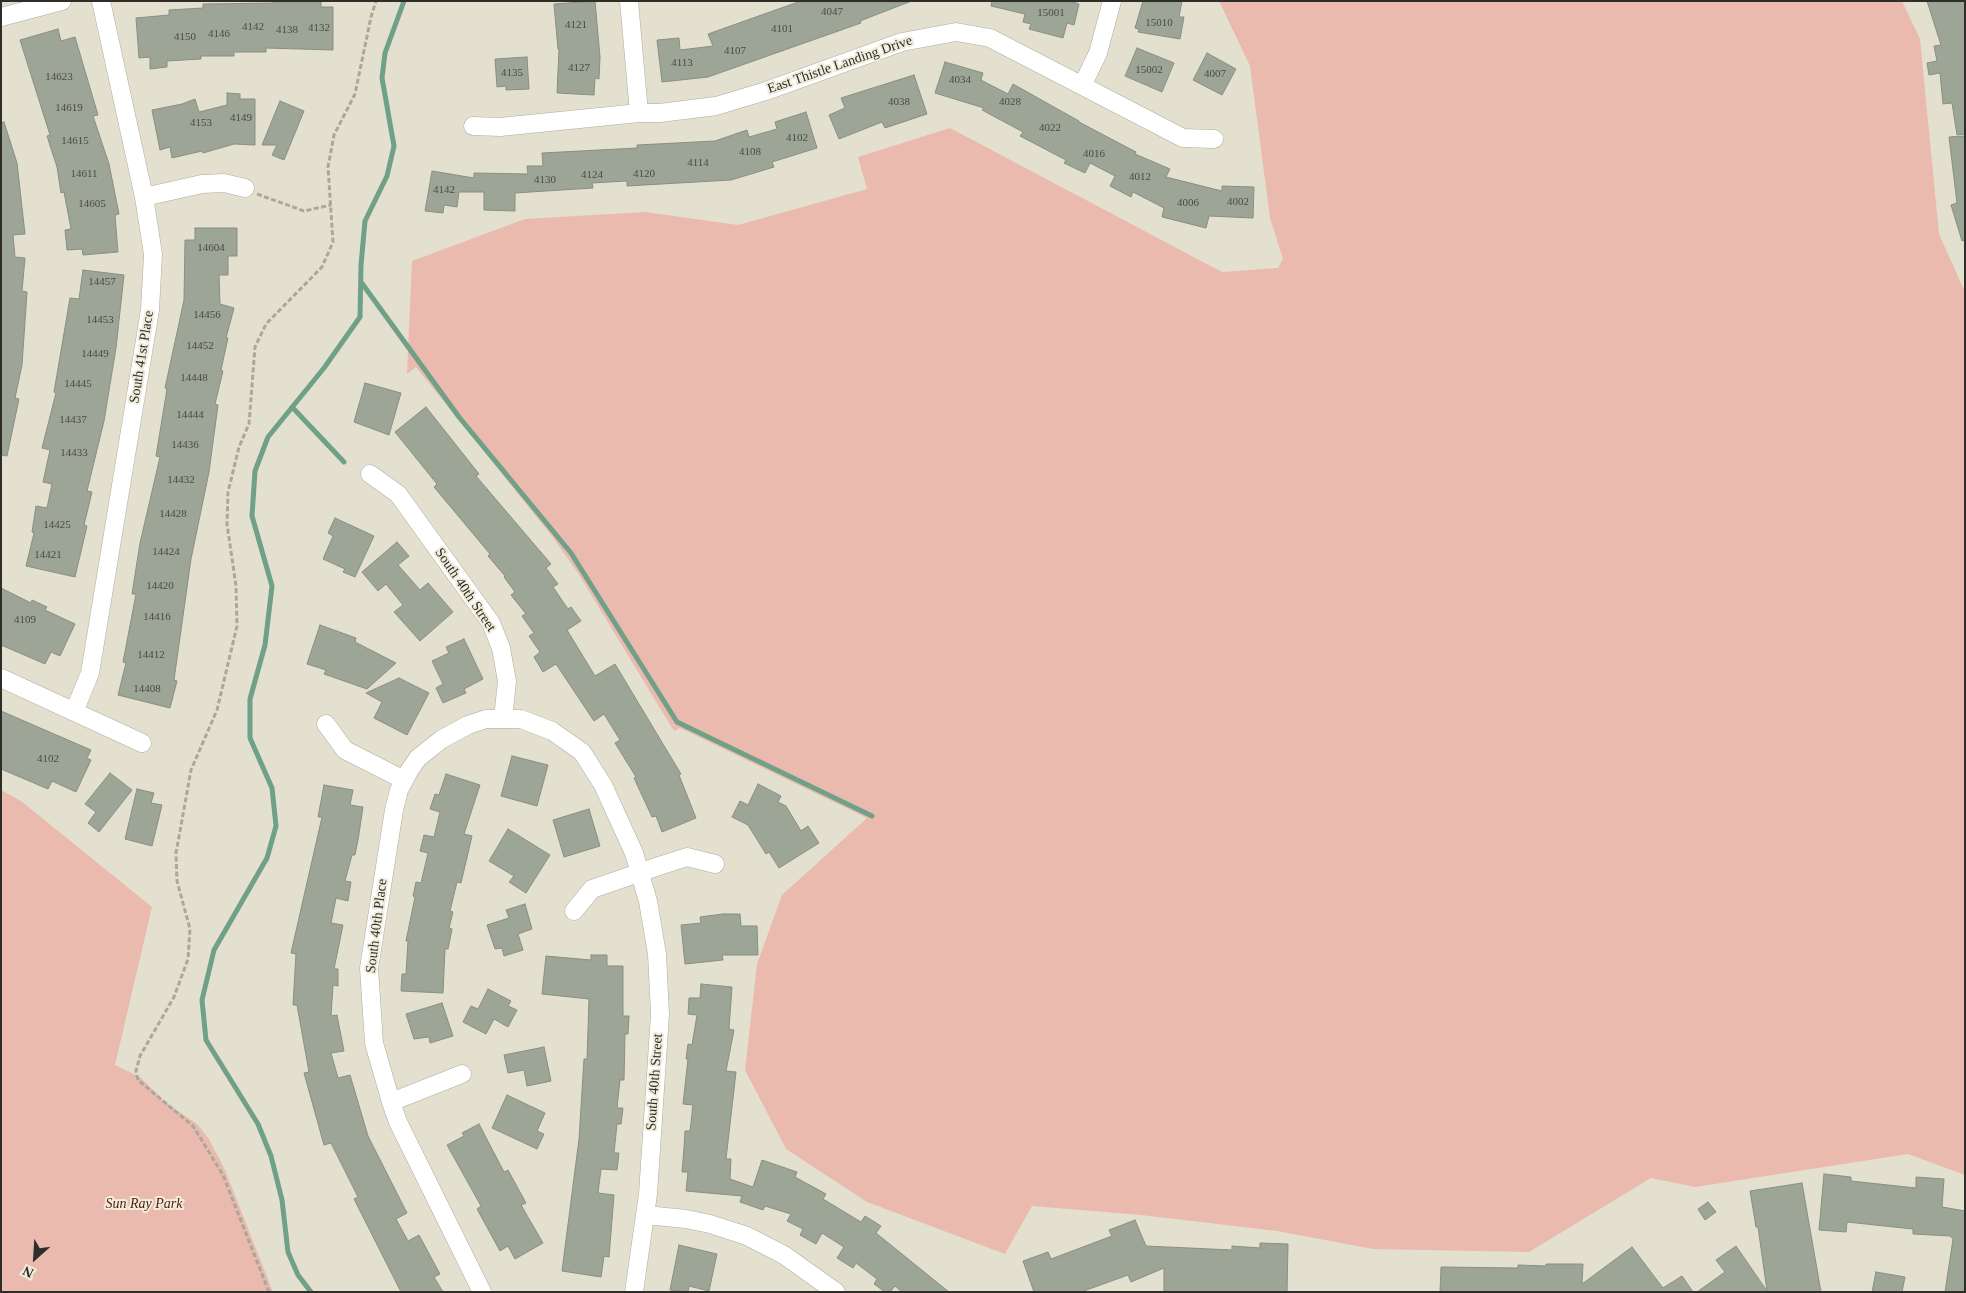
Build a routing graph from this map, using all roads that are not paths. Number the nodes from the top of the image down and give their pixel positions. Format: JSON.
{"nodes":[{"id":1,"x":62,"y":1,"type":"edge"},
{"id":2,"x":101,"y":1,"type":"edge"},
{"id":3,"x":629,"y":1,"type":"edge"},
{"id":4,"x":1112,"y":1,"type":"edge"},
{"id":5,"x":1,"y":17,"type":"edge"},
{"id":6,"x":1083,"y":84,"type":"junction"},
{"id":7,"x":639,"y":113,"type":"junction"},
{"id":8,"x":473,"y":126,"type":"dead end"},
{"id":9,"x":1214,"y":139,"type":"dead end"},
{"id":10,"x":245,"y":188,"type":"road end"},
{"id":11,"x":144,"y":197,"type":"junction"},
{"id":12,"x":370,"y":474,"type":"dead end"},
{"id":13,"x":1,"y":678,"type":"edge"},
{"id":14,"x":74,"y":712,"type":"junction"},
{"id":15,"x":504,"y":719,"type":"junction"},
{"id":16,"x":326,"y":724,"type":"dead end"},
{"id":17,"x":142,"y":744,"type":"dead end"},
{"id":18,"x":404,"y":780,"type":"junction"},
{"id":19,"x":715,"y":864,"type":"dead end"},
{"id":20,"x":640,"y":873,"type":"junction"},
{"id":21,"x":574,"y":911,"type":"dead end"},
{"id":22,"x":462,"y":1074,"type":"dead end"},
{"id":23,"x":391,"y":1102,"type":"junction"},
{"id":24,"x":646,"y":1215,"type":"junction"},
{"id":25,"x":482,"y":1292,"type":"edge"},
{"id":26,"x":634,"y":1292,"type":"edge"},
{"id":27,"x":836,"y":1292,"type":"edge"}],
"edges":[{"from":1,"to":5,"type":"street"},
{"from":2,"to":11,"type":"street","name":"South 41st Place"},
{"from":3,"to":7,"type":"street"},
{"from":4,"to":6,"type":"street"},
{"from":6,"to":7,"type":"street","name":"East Thistle Landing Drive"},
{"from":6,"to":9,"type":"street","name":"East Thistle Landing Drive"},
{"from":7,"to":8,"type":"street","name":"East Thistle Landing Drive"},
{"from":10,"to":11,"type":"street"},
{"from":11,"to":14,"type":"street","name":"South 41st Place"},
{"from":12,"to":15,"type":"street","name":"South 40th Street"},
{"from":13,"to":14,"type":"street"},
{"from":14,"to":17,"type":"street"},
{"from":15,"to":18,"type":"street","name":"South 40th Place"},
{"from":15,"to":20,"type":"street","name":"South 40th Street"},
{"from":16,"to":18,"type":"street"},
{"from":18,"to":23,"type":"street","name":"South 40th Place"},
{"from":19,"to":20,"type":"street"},
{"from":20,"to":21,"type":"street"},
{"from":20,"to":24,"type":"street","name":"South 40th Street"},
{"from":22,"to":23,"type":"street"},
{"from":23,"to":25,"type":"street","name":"South 40th Place"},
{"from":24,"to":26,"type":"street","name":"South 40th Street"},
{"from":24,"to":27,"type":"street"}]}
